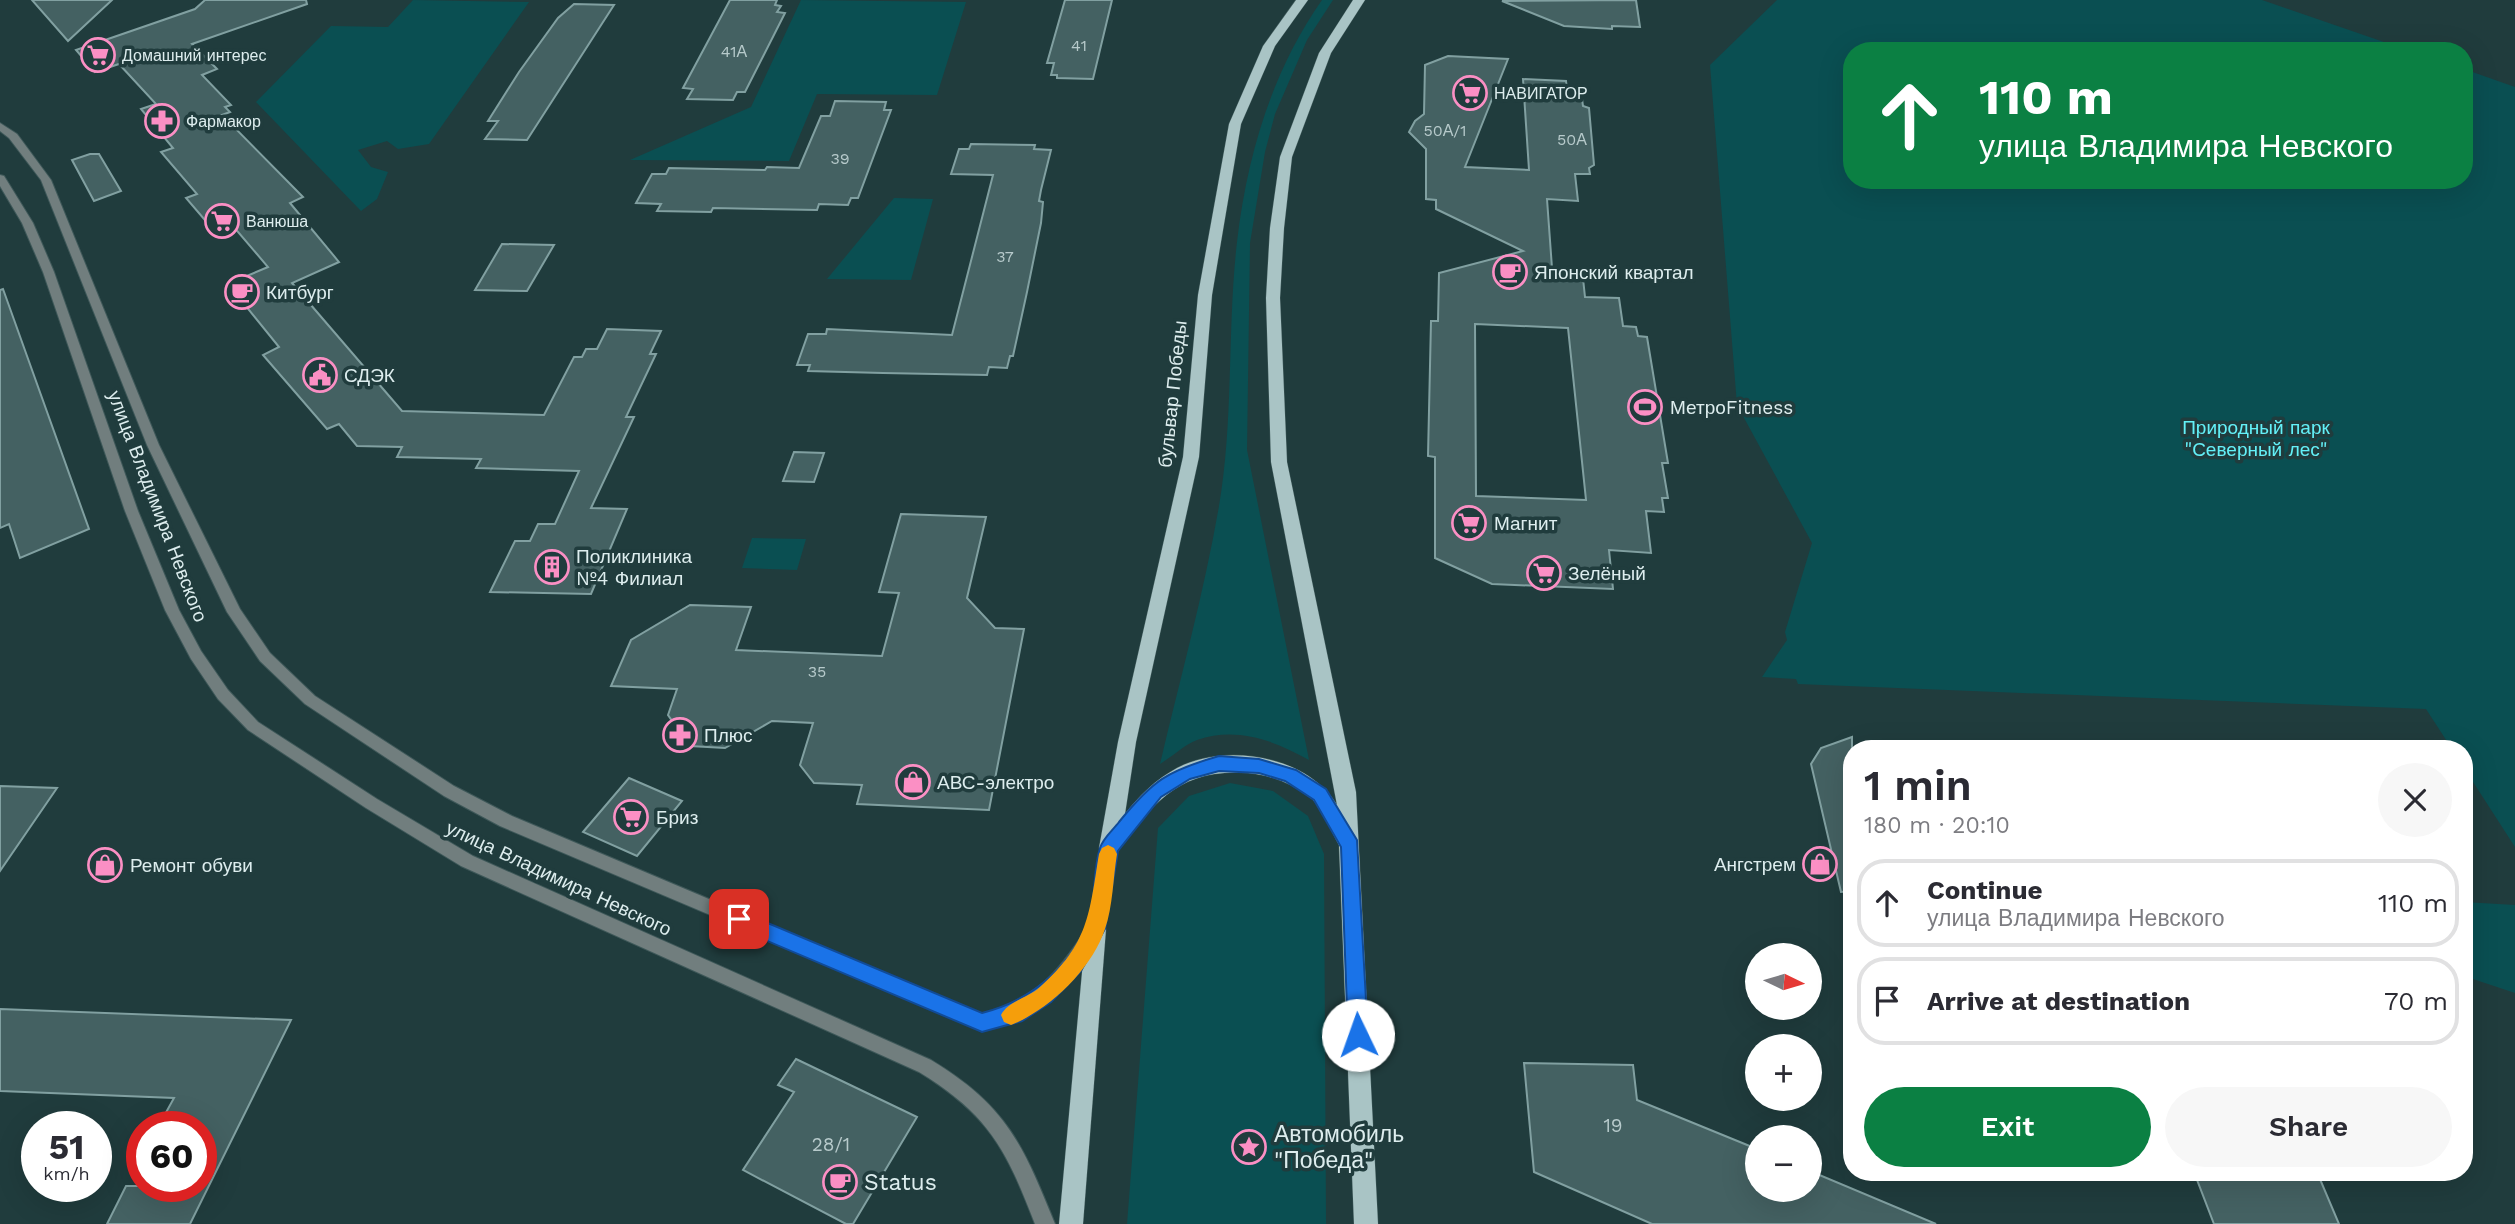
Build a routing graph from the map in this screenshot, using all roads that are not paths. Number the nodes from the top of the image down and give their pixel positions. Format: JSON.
{"nodes":[{"id":1,"x":1302,"y":0,"type":"edge"},
{"id":2,"x":1359,"y":0,"type":"edge"},
{"id":3,"x":0,"y":126,"type":"edge"},
{"id":4,"x":0,"y":178,"type":"edge"},
{"id":5,"x":1350,"y":846,"type":"junction"},
{"id":6,"x":1109,"y":848,"type":"junction"},
{"id":7,"x":1096,"y":929,"type":"junction"},
{"id":8,"x":1045,"y":1224,"type":"edge"},
{"id":9,"x":1071,"y":1224,"type":"edge"},
{"id":10,"x":1366,"y":1224,"type":"edge"}],
"edges":[{"from":1,"to":6,"type":"main road","name":"бульвар Победы"},
{"from":2,"to":5,"type":"main road"},
{"from":3,"to":7,"type":"street","name":"улица Владимира Невского"},
{"from":4,"to":8,"type":"street","name":"улица Владимира Невского"},
{"from":5,"to":6,"type":"main road"},
{"from":5,"to":10,"type":"main road"},
{"from":6,"to":7,"type":"main road","name":"бульвар Победы"},
{"from":7,"to":9,"type":"main road","name":"бульвар Победы"}]}
